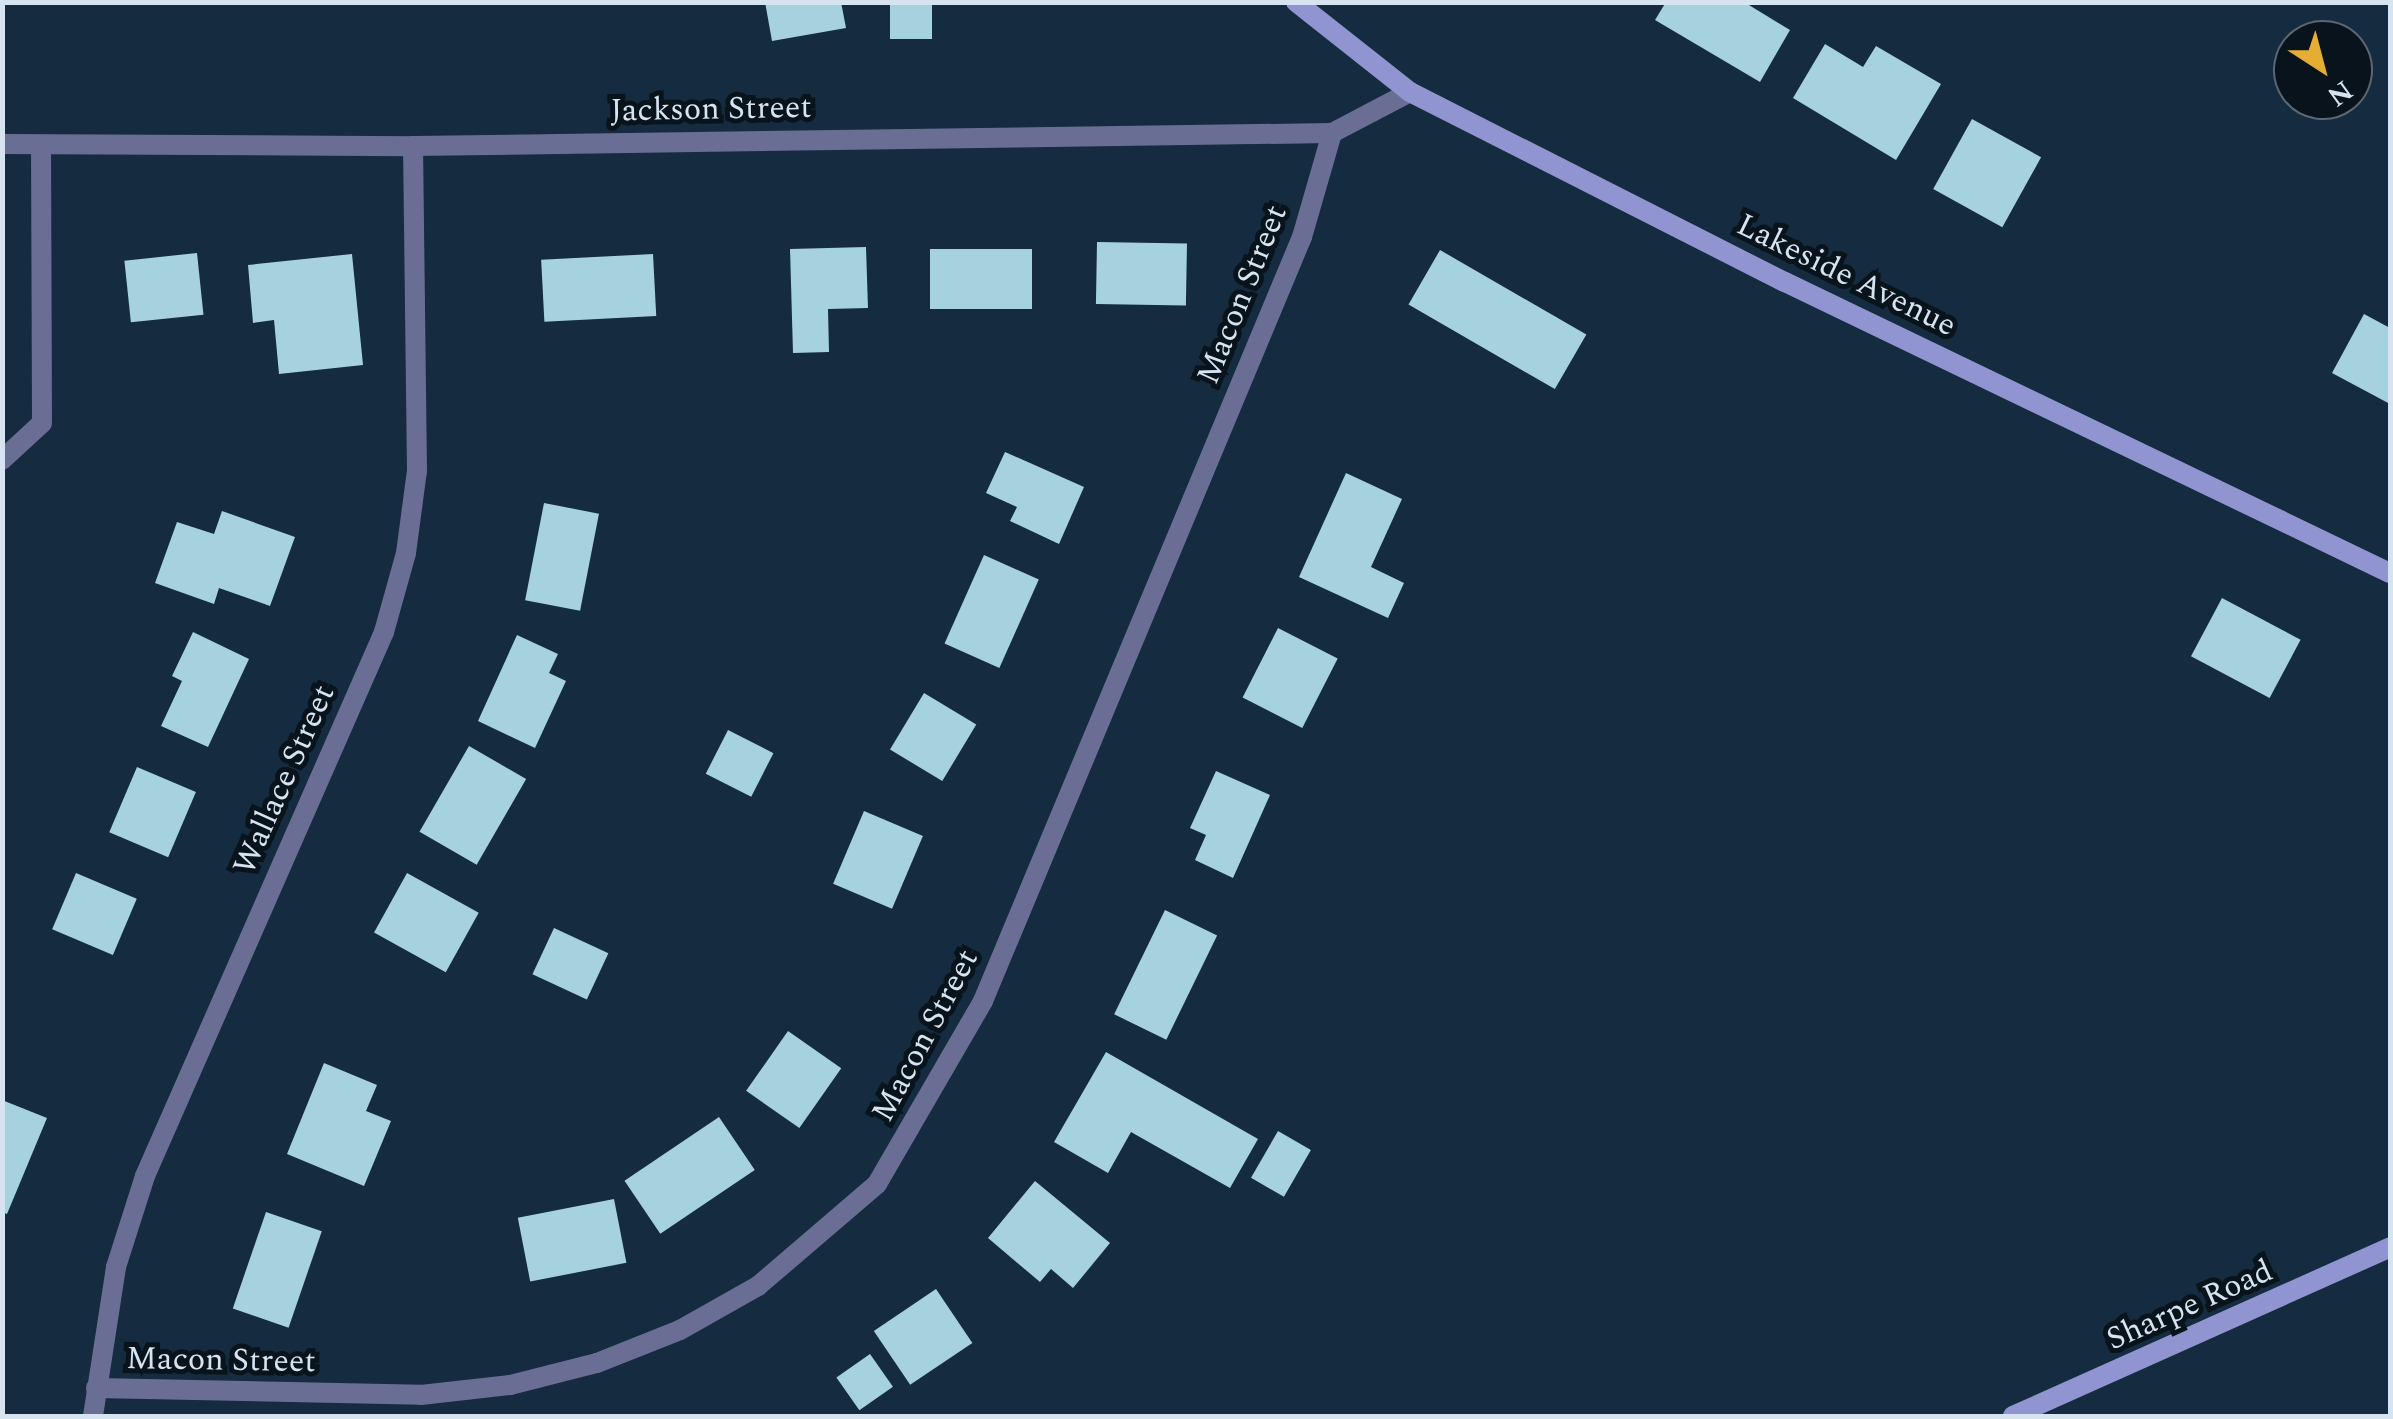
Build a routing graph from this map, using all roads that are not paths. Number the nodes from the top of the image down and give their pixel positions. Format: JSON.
{"nodes":[{"id":1,"x":1296,"y":2,"type":"edge"},
{"id":2,"x":1410,"y":92,"type":"junction"},
{"id":3,"x":1332,"y":133,"type":"junction"},
{"id":4,"x":2,"y":144,"type":"edge"},
{"id":5,"x":42,"y":144,"type":"junction"},
{"id":6,"x":413,"y":146,"type":"junction"},
{"id":7,"x":2,"y":460,"type":"edge"},
{"id":8,"x":2390,"y":573,"type":"edge"},
{"id":9,"x":2390,"y":1247,"type":"edge"},
{"id":10,"x":96,"y":1388,"type":"junction"},
{"id":11,"x":92,"y":1416,"type":"edge"},
{"id":12,"x":2012,"y":1416,"type":"edge"}],
"edges":[{"from":1,"to":2,"type":"street","name":"Lakeside Avenue"},
{"from":2,"to":3,"type":"street","name":"Jackson Street"},
{"from":2,"to":8,"type":"street","name":"Lakeside Avenue"},
{"from":3,"to":6,"type":"street","name":"Jackson Street"},
{"from":3,"to":10,"type":"street","name":"Macon Street"},
{"from":4,"to":5,"type":"street","name":"Jackson Street"},
{"from":5,"to":6,"type":"street","name":"Jackson Street"},
{"from":5,"to":7,"type":"street"},
{"from":6,"to":10,"type":"street","name":"Wallace Street"},
{"from":9,"to":12,"type":"street","name":"Sharpe Road"},
{"from":10,"to":11,"type":"street","name":"Wallace Street"}]}
